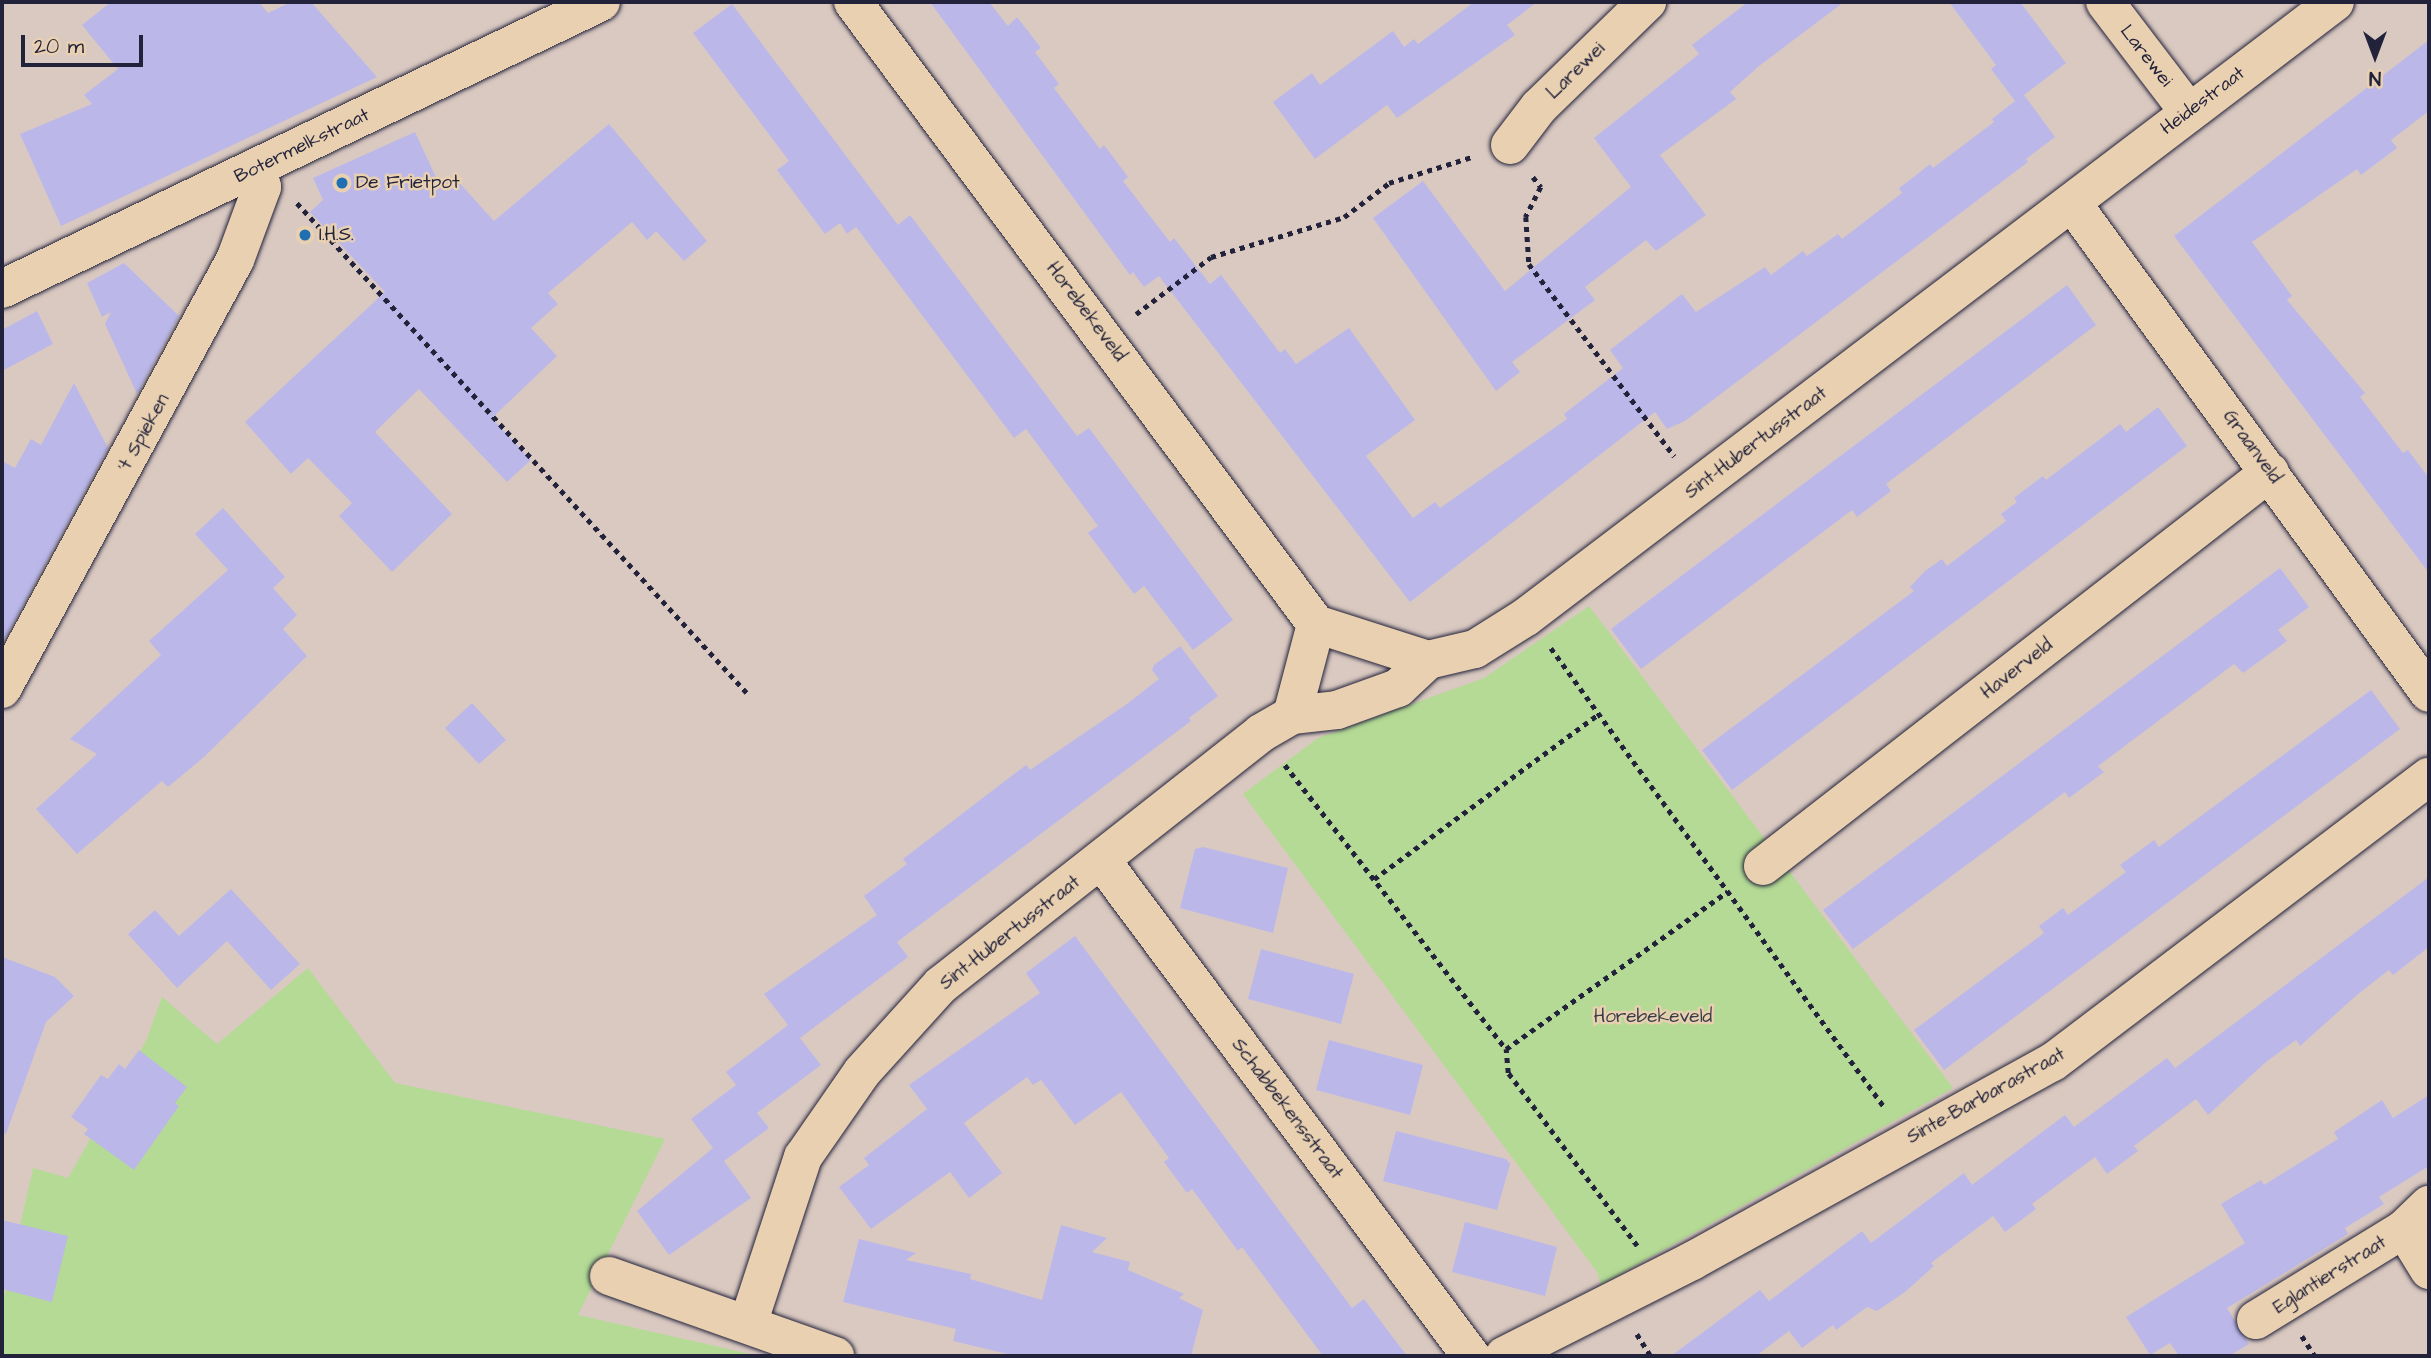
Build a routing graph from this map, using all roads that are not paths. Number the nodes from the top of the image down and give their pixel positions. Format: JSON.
{"nodes":[{"id":1,"x":601,"y":2,"type":"edge"},
{"id":2,"x":853,"y":2,"type":"edge"},
{"id":3,"x":1647,"y":2,"type":"edge"},
{"id":4,"x":2105,"y":2,"type":"edge"},
{"id":5,"x":2335,"y":2,"type":"edge"},
{"id":6,"x":2188,"y":111,"type":"junction"},
{"id":7,"x":1510,"y":145,"type":"road end"},
{"id":8,"x":259,"y":178,"type":"junction"},
{"id":9,"x":2072,"y":203,"type":"junction"},
{"id":10,"x":2,"y":289,"type":"edge"},
{"id":11,"x":2270,"y":472,"type":"junction"},
{"id":12,"x":1316,"y":624,"type":"junction"},
{"id":13,"x":1428,"y":660,"type":"junction"},
{"id":14,"x":2,"y":689,"type":"edge"},
{"id":15,"x":2429,"y":693,"type":"edge"},
{"id":16,"x":1276,"y":724,"type":"junction"},
{"id":17,"x":2429,"y":776,"type":"edge"},
{"id":18,"x":1102,"y":861,"type":"junction"},
{"id":19,"x":1763,"y":866,"type":"road end"},
{"id":20,"x":2417,"y":1217,"type":"edge"},
{"id":21,"x":2429,"y":1270,"type":"edge"},
{"id":22,"x":609,"y":1276,"type":"dead end"},
{"id":23,"x":2256,"y":1320,"type":"dead end"},
{"id":24,"x":748,"y":1324,"type":"junction"},
{"id":25,"x":835,"y":1356,"type":"edge"},
{"id":26,"x":1471,"y":1356,"type":"edge"},
{"id":27,"x":1504,"y":1356,"type":"edge"}],
"edges":[{"from":1,"to":8,"type":"street","name":"Botermelkstraat"},
{"from":2,"to":12,"type":"street","name":"Horebekeveld"},
{"from":3,"to":7,"type":"street","name":"Larewei"},
{"from":4,"to":6,"type":"street","name":"Larewei"},
{"from":5,"to":6,"type":"street","name":"Heidestraat"},
{"from":6,"to":9,"type":"street","name":"Heidestraat"},
{"from":8,"to":10,"type":"street","name":"Botermelkstraat"},
{"from":8,"to":14,"type":"street","name":"'t Spieken"},
{"from":9,"to":11,"type":"street","name":"Graanveld"},
{"from":9,"to":13,"type":"street","name":"Sint-Hubertusstraat"},
{"from":11,"to":15,"type":"street","name":"Graanveld"},
{"from":11,"to":19,"type":"street","name":"Haverveld"},
{"from":12,"to":13,"type":"street"},
{"from":12,"to":16,"type":"street"},
{"from":13,"to":16,"type":"street","name":"Sint-Hubertusstraat"},
{"from":16,"to":18,"type":"street","name":"Sint-Hubertusstraat"},
{"from":17,"to":27,"type":"street","name":"Sinte-Barbarastraat"},
{"from":18,"to":24,"type":"street","name":"Sint-Hubertusstraat"},
{"from":18,"to":26,"type":"street","name":"Schabbekensstraat"},
{"from":20,"to":21,"type":"street","name":"Eglantierstraat"},
{"from":20,"to":23,"type":"street","name":"Eglantierstraat"},
{"from":22,"to":24,"type":"street"},
{"from":24,"to":25,"type":"street"}]}
